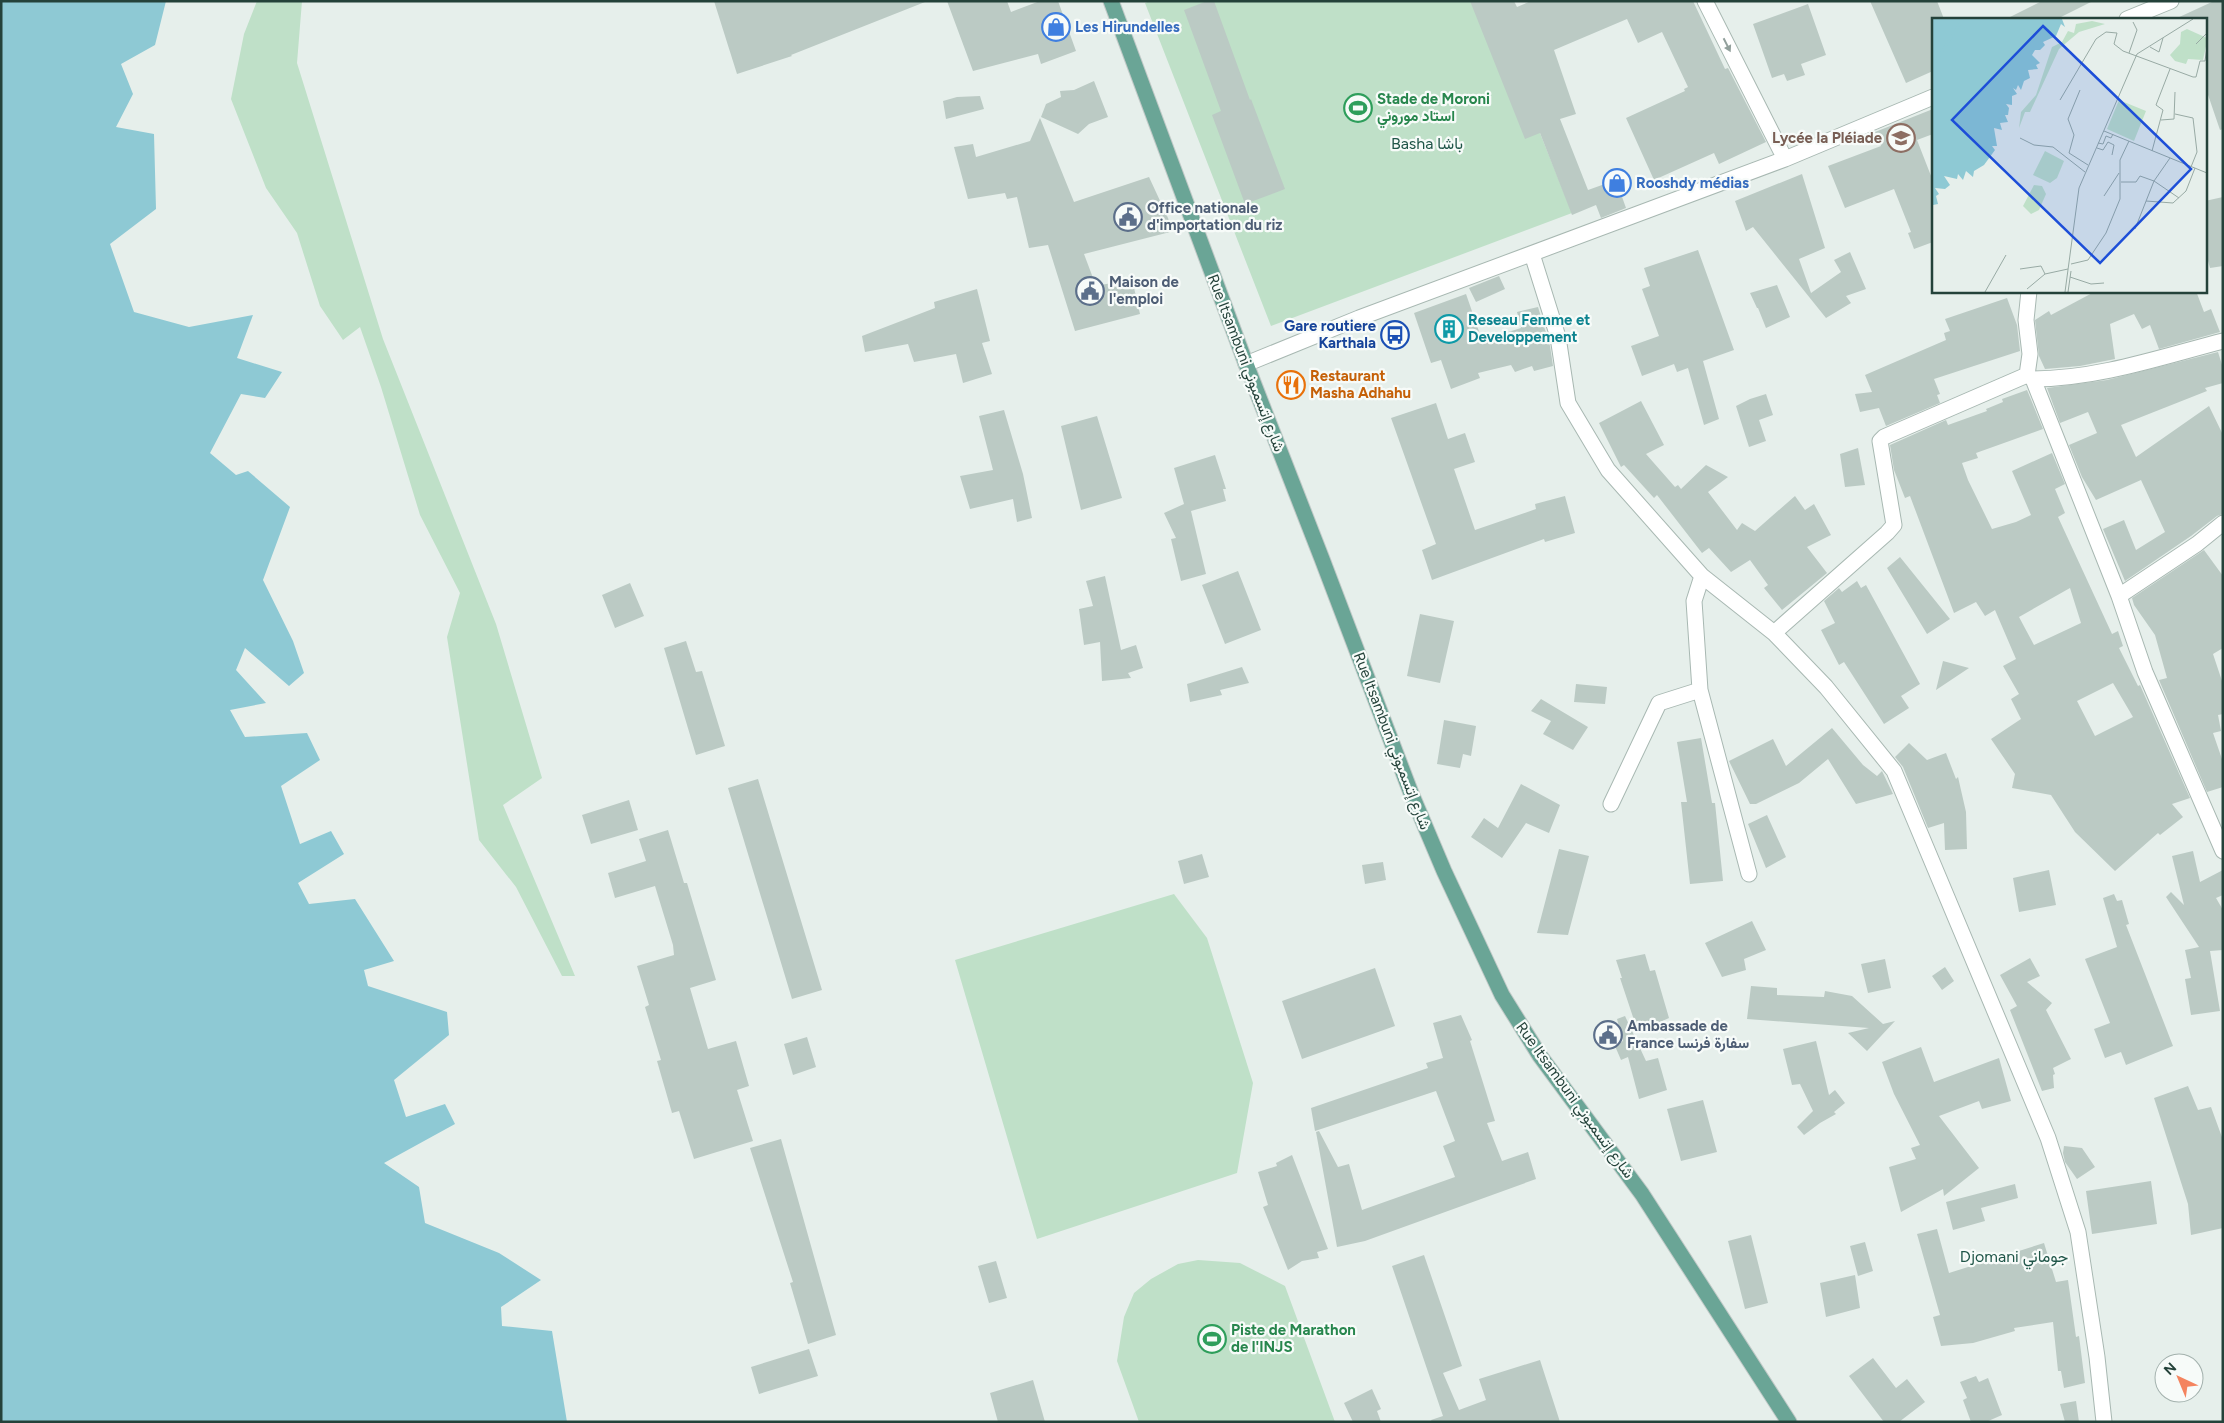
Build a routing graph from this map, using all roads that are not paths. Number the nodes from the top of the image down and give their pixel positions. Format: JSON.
{"nodes":[{"id":1,"x":1111,"y":1,"type":"edge"},
{"id":2,"x":1704,"y":1,"type":"edge"},
{"id":3,"x":2171,"y":1,"type":"edge"},
{"id":4,"x":2129,"y":18,"type":"edge"},
{"id":5,"x":1932,"y":97,"type":"edge"},
{"id":6,"x":1785,"y":159,"type":"junction"},
{"id":7,"x":1532,"y":254,"type":"junction"},
{"id":8,"x":2029,"y":292,"type":"edge"},
{"id":9,"x":2223,"y":341,"type":"edge"},
{"id":10,"x":1246,"y":364,"type":"junction"},
{"id":11,"x":2030,"y":377,"type":"junction"},
{"id":12,"x":2223,"y":523,"type":"edge"},
{"id":13,"x":1702,"y":576,"type":"junction"},
{"id":14,"x":2119,"y":596,"type":"junction"},
{"id":15,"x":1774,"y":633,"type":"junction"},
{"id":16,"x":1700,"y":690,"type":"junction"},
{"id":17,"x":1611,"y":804,"type":"dead end"},
{"id":18,"x":2223,"y":851,"type":"edge"},
{"id":19,"x":1749,"y":874,"type":"dead end"},
{"id":20,"x":1789,"y":1422,"type":"edge"},
{"id":21,"x":2104,"y":1422,"type":"edge"}],
"edges":[{"from":1,"to":10,"type":"main road","name":"Rue Itsambuni شارع إتسمبوني"},
{"from":2,"to":6,"type":"street","one_way":true},
{"from":3,"to":4,"type":"street"},
{"from":5,"to":6,"type":"street"},
{"from":6,"to":7,"type":"street"},
{"from":7,"to":10,"type":"street"},
{"from":7,"to":13,"type":"street"},
{"from":8,"to":11,"type":"street"},
{"from":9,"to":11,"type":"street"},
{"from":10,"to":20,"type":"main road","name":"Rue Itsambuni شارع إتسمبوني"},
{"from":11,"to":14,"type":"street"},
{"from":11,"to":15,"type":"street"},
{"from":12,"to":14,"type":"street"},
{"from":13,"to":15,"type":"street"},
{"from":13,"to":16,"type":"street"},
{"from":14,"to":18,"type":"street"},
{"from":15,"to":21,"type":"street"},
{"from":16,"to":17,"type":"street"},
{"from":16,"to":19,"type":"street"}]}
